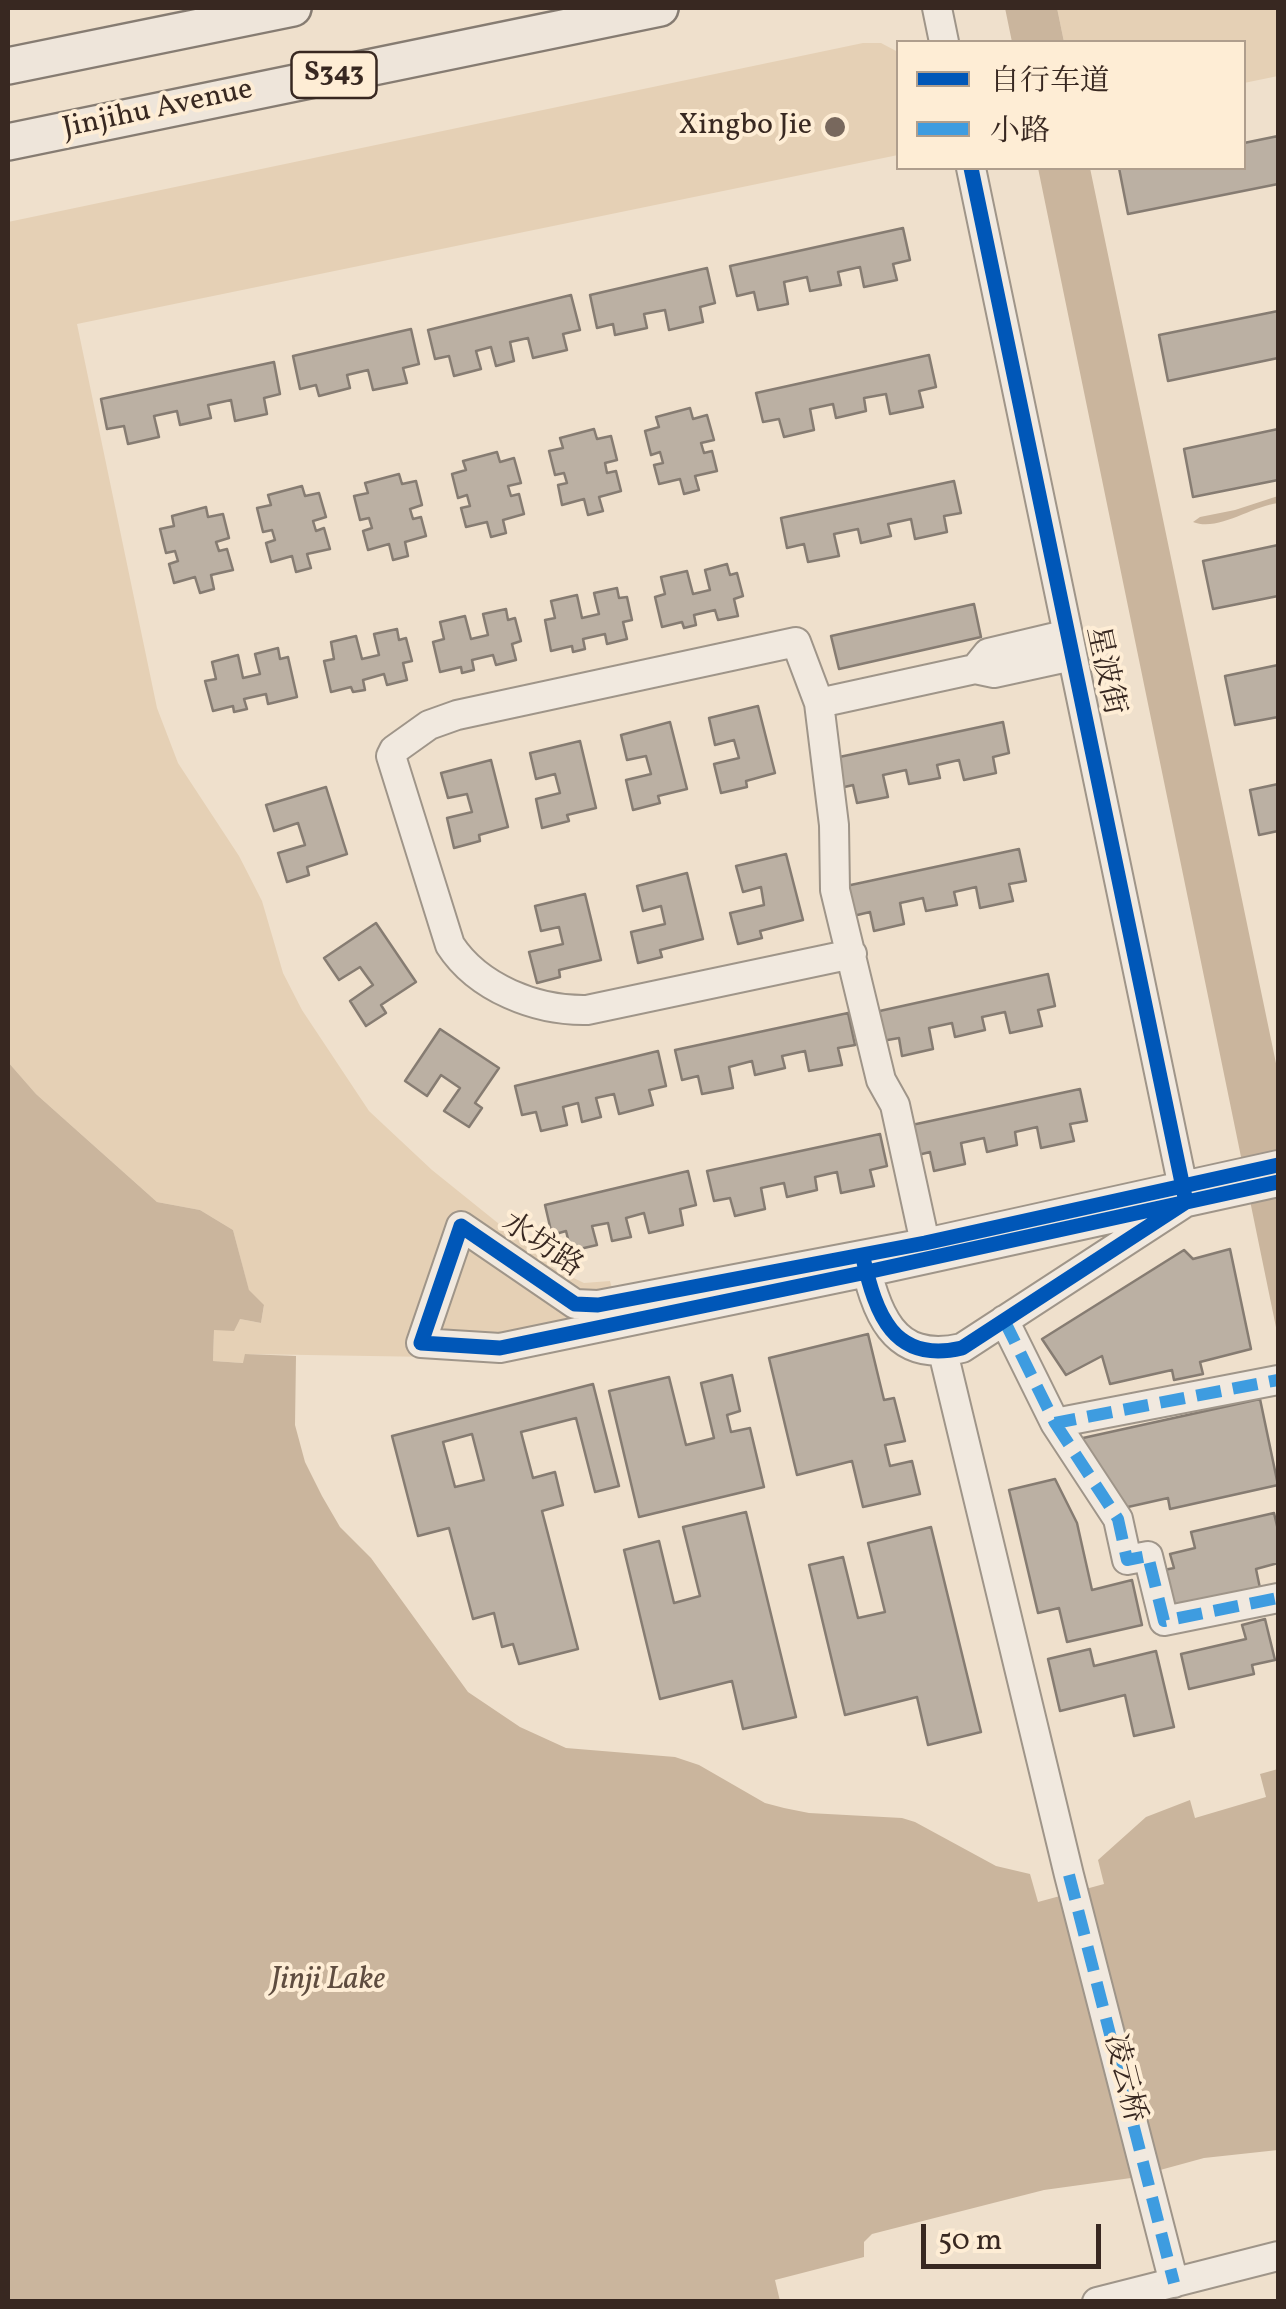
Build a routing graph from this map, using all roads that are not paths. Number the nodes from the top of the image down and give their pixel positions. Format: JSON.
{"nodes":[{"id":1,"x":293,"y":8,"type":"edge"},
{"id":2,"x":660,"y":8,"type":"edge"},
{"id":3,"x":937,"y":8,"type":"edge"},
{"id":4,"x":944,"y":40,"type":"edge"},
{"id":5,"x":8,"y":66,"type":"edge"},
{"id":6,"x":8,"y":142,"type":"edge"},
{"id":7,"x":970,"y":170,"type":"edge"},
{"id":8,"x":1070,"y":645,"type":"junction"},
{"id":9,"x":819,"y":704,"type":"junction"},
{"id":10,"x":852,"y":954,"type":"junction"},
{"id":11,"x":1278,"y":1166,"type":"edge"},
{"id":12,"x":1278,"y":1182,"type":"edge"},
{"id":13,"x":1237,"y":1183,"type":"junction"},
{"id":14,"x":1184,"y":1194,"type":"junction"},
{"id":15,"x":925,"y":1243,"type":"junction"},
{"id":16,"x":864,"y":1263,"type":"junction"},
{"id":17,"x":1004,"y":1320,"type":"junction"},
{"id":18,"x":942,"y":1352,"type":"junction"},
{"id":19,"x":1278,"y":1380,"type":"edge"},
{"id":20,"x":1055,"y":1423,"type":"junction"},
{"id":21,"x":1278,"y":1598,"type":"edge"},
{"id":22,"x":1278,"y":2256,"type":"edge"},
{"id":23,"x":1174,"y":2283,"type":"junction"},
{"id":24,"x":1097,"y":2302,"type":"edge"}],
"edges":[{"from":1,"to":5,"type":"main road","number":"S343"},
{"from":2,"to":6,"type":"main road","name":"Jinjihu Avenue","number":"S343"},
{"from":3,"to":4,"type":"street"},
{"from":7,"to":8,"type":"street","name":"星波街"},
{"from":8,"to":9,"type":"street"},
{"from":8,"to":14,"type":"street","name":"星波街"},
{"from":9,"to":10,"type":"street"},
{"from":9,"to":10,"type":"street"},
{"from":10,"to":15,"type":"street"},
{"from":11,"to":13,"type":"street","name":"水坊路"},
{"from":12,"to":13,"type":"street","name":"水坊路"},
{"from":13,"to":14,"type":"street","name":"水坊路"},
{"from":14,"to":15,"type":"street","name":"水坊路"},
{"from":14,"to":16,"type":"street","name":"水坊路"},
{"from":14,"to":17,"type":"street"},
{"from":15,"to":16,"type":"street","name":"水坊路"},
{"from":16,"to":16,"type":"street","name":"水坊路"},
{"from":16,"to":18,"type":"street"},
{"from":17,"to":18,"type":"street"},
{"from":17,"to":20,"type":"street"},
{"from":18,"to":23,"type":"street","name":"凌云桥"},
{"from":19,"to":20,"type":"street"},
{"from":20,"to":21,"type":"street"},
{"from":22,"to":23,"type":"street"},
{"from":23,"to":24,"type":"street"}]}
